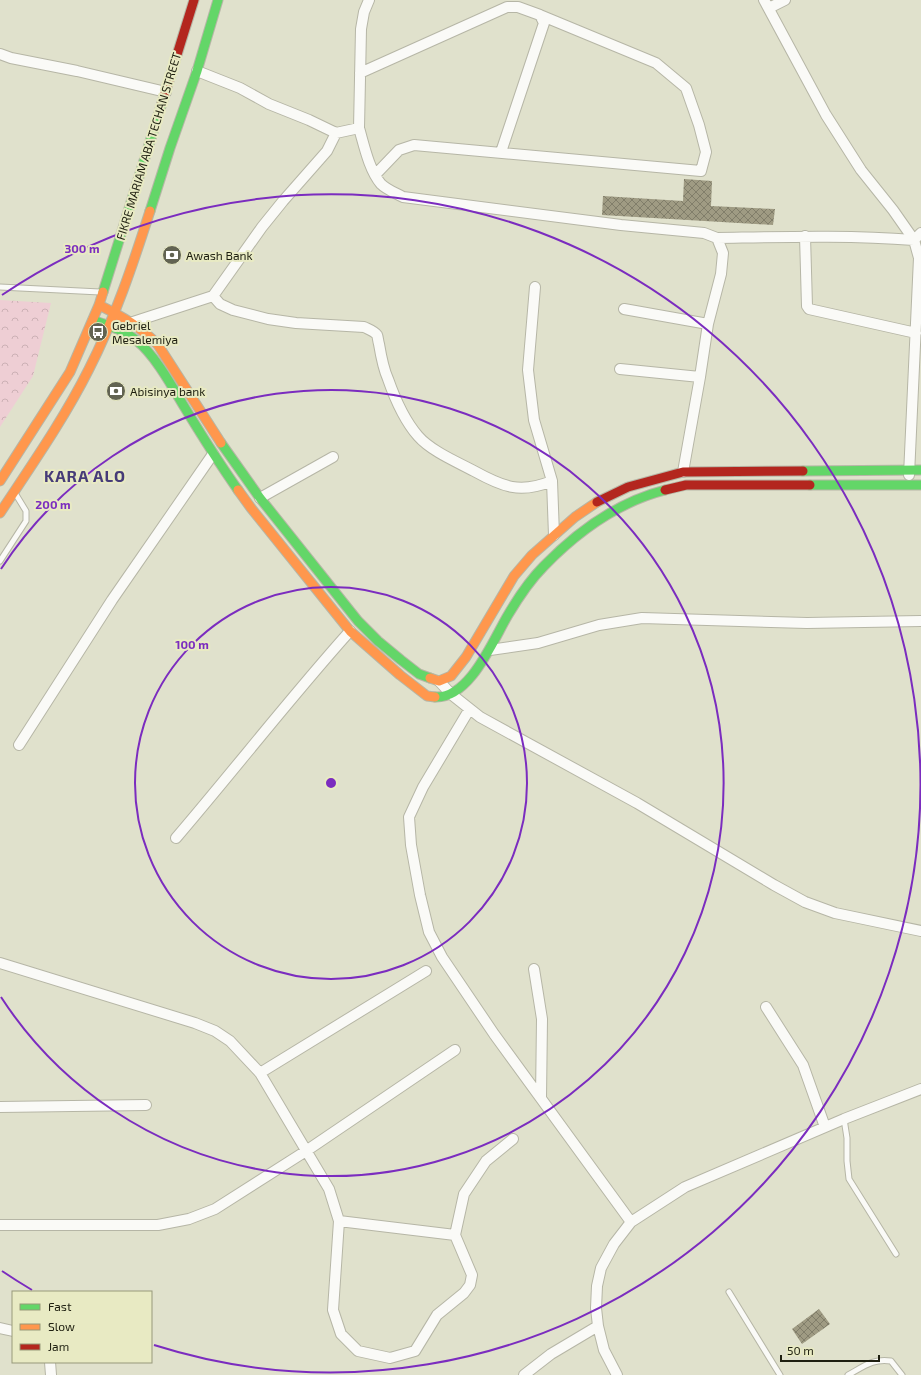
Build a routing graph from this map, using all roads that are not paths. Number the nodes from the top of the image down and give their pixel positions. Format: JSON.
{"nodes":[{"id":1,"x":194,"y":0,"type":"edge"},
{"id":2,"x":218,"y":0,"type":"edge"},
{"id":3,"x":369,"y":0,"type":"edge"},
{"id":4,"x":785,"y":0,"type":"edge"},
{"id":5,"x":766,"y":4,"type":"edge"},
{"id":6,"x":540,"y":15,"type":"junction"},
{"id":7,"x":0,"y":54,"type":"edge"},
{"id":8,"x":197,"y":71,"type":"junction"},
{"id":9,"x":360,"y":73,"type":"junction"},
{"id":10,"x":166,"y":92,"type":"junction"},
{"id":11,"x":359,"y":128,"type":"junction"},
{"id":12,"x":336,"y":134,"type":"junction"},
{"id":13,"x":501,"y":152,"type":"junction"},
{"id":14,"x":375,"y":175,"type":"junction"},
{"id":15,"x":919,"y":235,"type":"edge"},
{"id":16,"x":805,"y":236,"type":"junction"},
{"id":17,"x":717,"y":238,"type":"junction"},
{"id":18,"x":0,"y":287,"type":"edge"},
{"id":19,"x":535,"y":287,"type":"dead end"},
{"id":20,"x":103,"y":292,"type":"junction"},
{"id":21,"x":213,"y":296,"type":"junction"},
{"id":22,"x":99,"y":305,"type":"junction"},
{"id":23,"x":624,"y":309,"type":"dead end"},
{"id":24,"x":115,"y":313,"type":"junction"},
{"id":25,"x":93,"y":320,"type":"junction"},
{"id":26,"x":133,"y":322,"type":"junction"},
{"id":27,"x":708,"y":324,"type":"junction"},
{"id":28,"x":109,"y":327,"type":"junction"},
{"id":29,"x":916,"y":333,"type":"junction"},
{"id":30,"x":620,"y":369,"type":"dead end"},
{"id":31,"x":700,"y":377,"type":"junction"},
{"id":32,"x":213,"y":454,"type":"junction"},
{"id":33,"x":333,"y":457,"type":"dead end"},
{"id":34,"x":909,"y":469,"type":"junction"},
{"id":35,"x":921,"y":470,"type":"edge"},
{"id":36,"x":683,"y":472,"type":"junction"},
{"id":37,"x":0,"y":481,"type":"edge"},
{"id":38,"x":552,"y":481,"type":"junction"},
{"id":39,"x":909,"y":485,"type":"junction"},
{"id":40,"x":921,"y":485,"type":"edge"},
{"id":41,"x":14,"y":493,"type":"junction"},
{"id":42,"x":260,"y":498,"type":"junction"},
{"id":43,"x":0,"y":513,"type":"edge"},
{"id":44,"x":554,"y":535,"type":"junction"},
{"id":45,"x":0,"y":561,"type":"edge"},
{"id":46,"x":921,"y":621,"type":"edge"},
{"id":47,"x":350,"y":631,"type":"junction"},
{"id":48,"x":490,"y":650,"type":"junction"},
{"id":49,"x":439,"y":681,"type":"junction"},
{"id":50,"x":451,"y":694,"type":"junction"},
{"id":51,"x":469,"y":710,"type":"junction"},
{"id":52,"x":19,"y":745,"type":"dead end"},
{"id":53,"x":176,"y":838,"type":"dead end"},
{"id":54,"x":921,"y":931,"type":"edge"},
{"id":55,"x":0,"y":963,"type":"edge"},
{"id":56,"x":534,"y":969,"type":"dead end"},
{"id":57,"x":426,"y":971,"type":"dead end"},
{"id":58,"x":766,"y":1007,"type":"dead end"},
{"id":59,"x":455,"y":1050,"type":"dead end"},
{"id":60,"x":260,"y":1073,"type":"junction"},
{"id":61,"x":921,"y":1089,"type":"edge"},
{"id":62,"x":541,"y":1098,"type":"junction"},
{"id":63,"x":146,"y":1105,"type":"dead end"},
{"id":64,"x":0,"y":1107,"type":"edge"},
{"id":65,"x":844,"y":1119,"type":"junction"},
{"id":66,"x":825,"y":1127,"type":"junction"},
{"id":67,"x":513,"y":1139,"type":"dead end"},
{"id":68,"x":306,"y":1151,"type":"junction"},
{"id":69,"x":338,"y":1221,"type":"junction"},
{"id":70,"x":631,"y":1222,"type":"junction"},
{"id":71,"x":0,"y":1225,"type":"edge"},
{"id":72,"x":455,"y":1235,"type":"junction"},
{"id":73,"x":896,"y":1254,"type":"dead end"},
{"id":74,"x":729,"y":1292,"type":"dead end"},
{"id":75,"x":598,"y":1326,"type":"junction"},
{"id":76,"x":0,"y":1328,"type":"edge"},
{"id":77,"x":12,"y":1332,"type":"edge"},
{"id":78,"x":50,"y":1363,"type":"edge"},
{"id":79,"x":50,"y":1375,"type":"edge"},
{"id":80,"x":524,"y":1375,"type":"edge"},
{"id":81,"x":617,"y":1375,"type":"edge"},
{"id":82,"x":780,"y":1375,"type":"edge"},
{"id":83,"x":848,"y":1375,"type":"edge"},
{"id":84,"x":902,"y":1375,"type":"edge"}],
"edges":[{"from":1,"to":10,"type":"main road","name":"FIKRE MARIAM ABA TECHAN STREET"},
{"from":2,"to":8,"type":"main road"},
{"from":3,"to":9,"type":"street"},
{"from":4,"to":5,"type":"street"},
{"from":5,"to":15,"type":"street"},
{"from":6,"to":9,"type":"street"},
{"from":6,"to":13,"type":"street"},
{"from":6,"to":13,"type":"street"},
{"from":7,"to":10,"type":"street"},
{"from":8,"to":12,"type":"street"},
{"from":8,"to":24,"type":"main road"},
{"from":9,"to":11,"type":"street"},
{"from":10,"to":20,"type":"main road","name":"FIKRE MARIAM ABA TECHAN STREET"},
{"from":11,"to":12,"type":"street"},
{"from":11,"to":14,"type":"street"},
{"from":12,"to":21,"type":"street"},
{"from":13,"to":14,"type":"street"},
{"from":14,"to":17,"type":"street"},
{"from":15,"to":16,"type":"street"},
{"from":15,"to":29,"type":"street"},
{"from":16,"to":17,"type":"street"},
{"from":16,"to":29,"type":"street"},
{"from":17,"to":27,"type":"street"},
{"from":18,"to":20,"type":"lane"},
{"from":19,"to":38,"type":"street"},
{"from":20,"to":22,"type":"main road","name":"FIKRE MARIAM ABA TECHAN STREET"},
{"from":21,"to":26,"type":"street"},
{"from":21,"to":38,"type":"street"},
{"from":22,"to":24,"type":"main road"},
{"from":22,"to":25,"type":"main road","name":"FIKRE MARIAM ABA TECHAN STREET"},
{"from":23,"to":27,"type":"street"},
{"from":24,"to":26,"type":"main road"},
{"from":24,"to":28,"type":"main road"},
{"from":25,"to":28,"type":"main road"},
{"from":25,"to":37,"type":"main road","name":"FIKRE MARIAM ABA TECHAN STREET"},
{"from":26,"to":42,"type":"main road"},
{"from":27,"to":31,"type":"street"},
{"from":28,"to":32,"type":"main road"},
{"from":28,"to":41,"type":"main road"},
{"from":29,"to":34,"type":"street"},
{"from":30,"to":31,"type":"street"},
{"from":31,"to":36,"type":"street"},
{"from":32,"to":47,"type":"main road"},
{"from":32,"to":52,"type":"street"},
{"from":33,"to":42,"type":"street"},
{"from":34,"to":35,"type":"main road"},
{"from":34,"to":36,"type":"main road"},
{"from":34,"to":39,"type":"street"},
{"from":36,"to":44,"type":"main road"},
{"from":38,"to":44,"type":"street"},
{"from":39,"to":40,"type":"main road"},
{"from":39,"to":48,"type":"main road"},
{"from":41,"to":43,"type":"main road"},
{"from":41,"to":45,"type":"lane"},
{"from":42,"to":49,"type":"main road"},
{"from":44,"to":49,"type":"main road"},
{"from":46,"to":48,"type":"street"},
{"from":47,"to":50,"type":"main road"},
{"from":47,"to":53,"type":"street"},
{"from":48,"to":50,"type":"main road"},
{"from":49,"to":50,"type":"street"},
{"from":50,"to":51,"type":"street"},
{"from":51,"to":54,"type":"street"},
{"from":51,"to":62,"type":"street"},
{"from":55,"to":60,"type":"street"},
{"from":56,"to":62,"type":"street"},
{"from":57,"to":60,"type":"street"},
{"from":58,"to":66,"type":"street"},
{"from":59,"to":68,"type":"street"},
{"from":60,"to":68,"type":"street"},
{"from":61,"to":65,"type":"street"},
{"from":62,"to":70,"type":"street"},
{"from":63,"to":64,"type":"street"},
{"from":65,"to":66,"type":"street"},
{"from":65,"to":73,"type":"lane"},
{"from":66,"to":70,"type":"street"},
{"from":67,"to":72,"type":"street"},
{"from":68,"to":69,"type":"street"},
{"from":68,"to":71,"type":"street"},
{"from":69,"to":72,"type":"street"},
{"from":69,"to":72,"type":"street"},
{"from":70,"to":75,"type":"street"},
{"from":74,"to":82,"type":"lane"},
{"from":75,"to":80,"type":"street"},
{"from":75,"to":81,"type":"street"},
{"from":76,"to":77,"type":"street"},
{"from":78,"to":79,"type":"street"},
{"from":83,"to":84,"type":"lane"}]}
